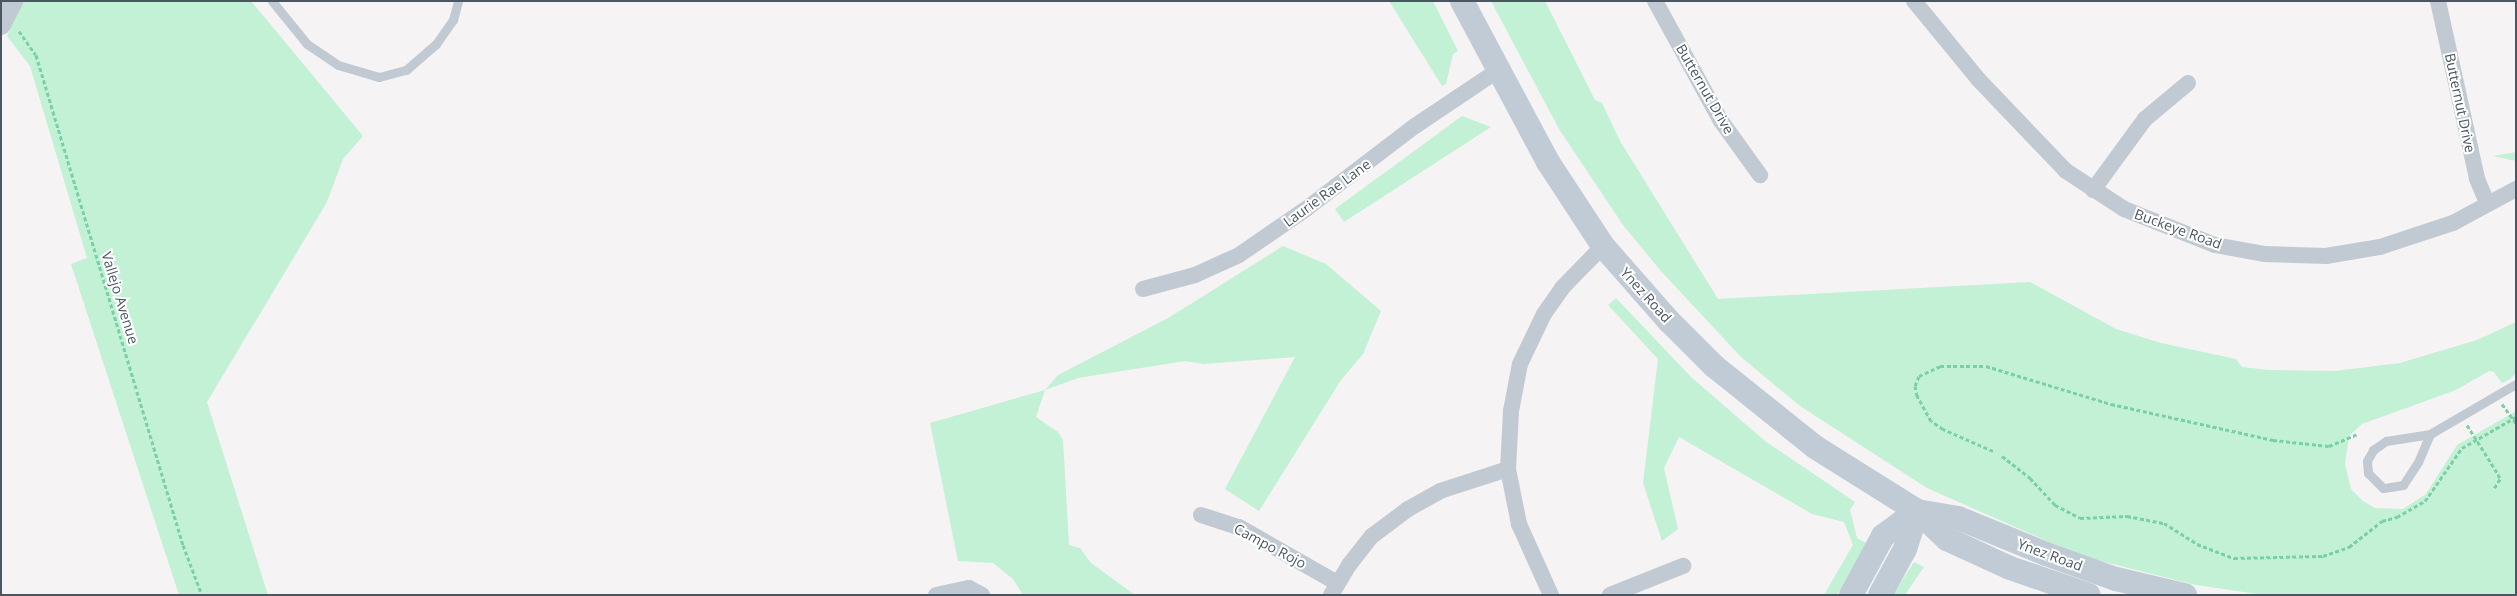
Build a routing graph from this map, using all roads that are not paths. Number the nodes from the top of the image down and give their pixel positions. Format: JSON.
{"nodes":[{"id":1,"x":272,"y":1,"type":"edge"},
{"id":2,"x":458,"y":1,"type":"edge"},
{"id":3,"x":1462,"y":1,"type":"edge"},
{"id":4,"x":1655,"y":1,"type":"edge"},
{"id":5,"x":1914,"y":1,"type":"edge"},
{"id":6,"x":2438,"y":1,"type":"edge"},
{"id":7,"x":1497,"y":71,"type":"junction"},
{"id":8,"x":2188,"y":83,"type":"dead end"},
{"id":9,"x":1760,"y":175,"type":"dead end"},
{"id":10,"x":2516,"y":189,"type":"edge"},
{"id":11,"x":2093,"y":190,"type":"junction"},
{"id":12,"x":2487,"y":203,"type":"junction"},
{"id":13,"x":1603,"y":246,"type":"junction"},
{"id":14,"x":1143,"y":290,"type":"dead end"},
{"id":15,"x":2516,"y":384,"type":"edge"},
{"id":16,"x":2430,"y":434,"type":"junction"},
{"id":17,"x":1508,"y":469,"type":"junction"},
{"id":18,"x":1917,"y":511,"type":"junction"},
{"id":19,"x":1201,"y":515,"type":"dead end"},
{"id":20,"x":1684,"y":566,"type":"dead end"},
{"id":21,"x":1334,"y":589,"type":"edge"},
{"id":22,"x":982,"y":594,"type":"edge"},
{"id":23,"x":936,"y":595,"type":"edge"},
{"id":24,"x":1551,"y":595,"type":"edge"},
{"id":25,"x":1610,"y":595,"type":"edge"},
{"id":26,"x":1851,"y":595,"type":"edge"},
{"id":27,"x":1880,"y":595,"type":"edge"},
{"id":28,"x":2089,"y":595,"type":"edge"},
{"id":29,"x":2185,"y":595,"type":"edge"}],
"edges":[{"from":1,"to":2,"type":"lane"},
{"from":3,"to":7,"type":"main road","name":"Ynez Road"},
{"from":4,"to":9,"type":"street","name":"Butternut Drive"},
{"from":5,"to":11,"type":"street","name":"Buckeye Road"},
{"from":6,"to":12,"type":"street","name":"Butternut Drive"},
{"from":7,"to":13,"type":"main road","name":"Ynez Road"},
{"from":7,"to":14,"type":"street","name":"Laurie Rae Lane"},
{"from":8,"to":11,"type":"street"},
{"from":10,"to":12,"type":"street","name":"Buckeye Road"},
{"from":11,"to":12,"type":"street","name":"Buckeye Road"},
{"from":13,"to":17,"type":"street"},
{"from":13,"to":18,"type":"main road","name":"Ynez Road"},
{"from":15,"to":16,"type":"lane"},
{"from":16,"to":16,"type":"lane"},
{"from":17,"to":21,"type":"street"},
{"from":17,"to":24,"type":"street"},
{"from":18,"to":26,"type":"main road"},
{"from":18,"to":27,"type":"main road"},
{"from":18,"to":28,"type":"main road","name":"Ynez Road"},
{"from":18,"to":29,"type":"main road","name":"Ynez Road"},
{"from":19,"to":21,"type":"street","name":"Campo Rojo"},
{"from":20,"to":25,"type":"street"},
{"from":22,"to":23,"type":"street"}]}
